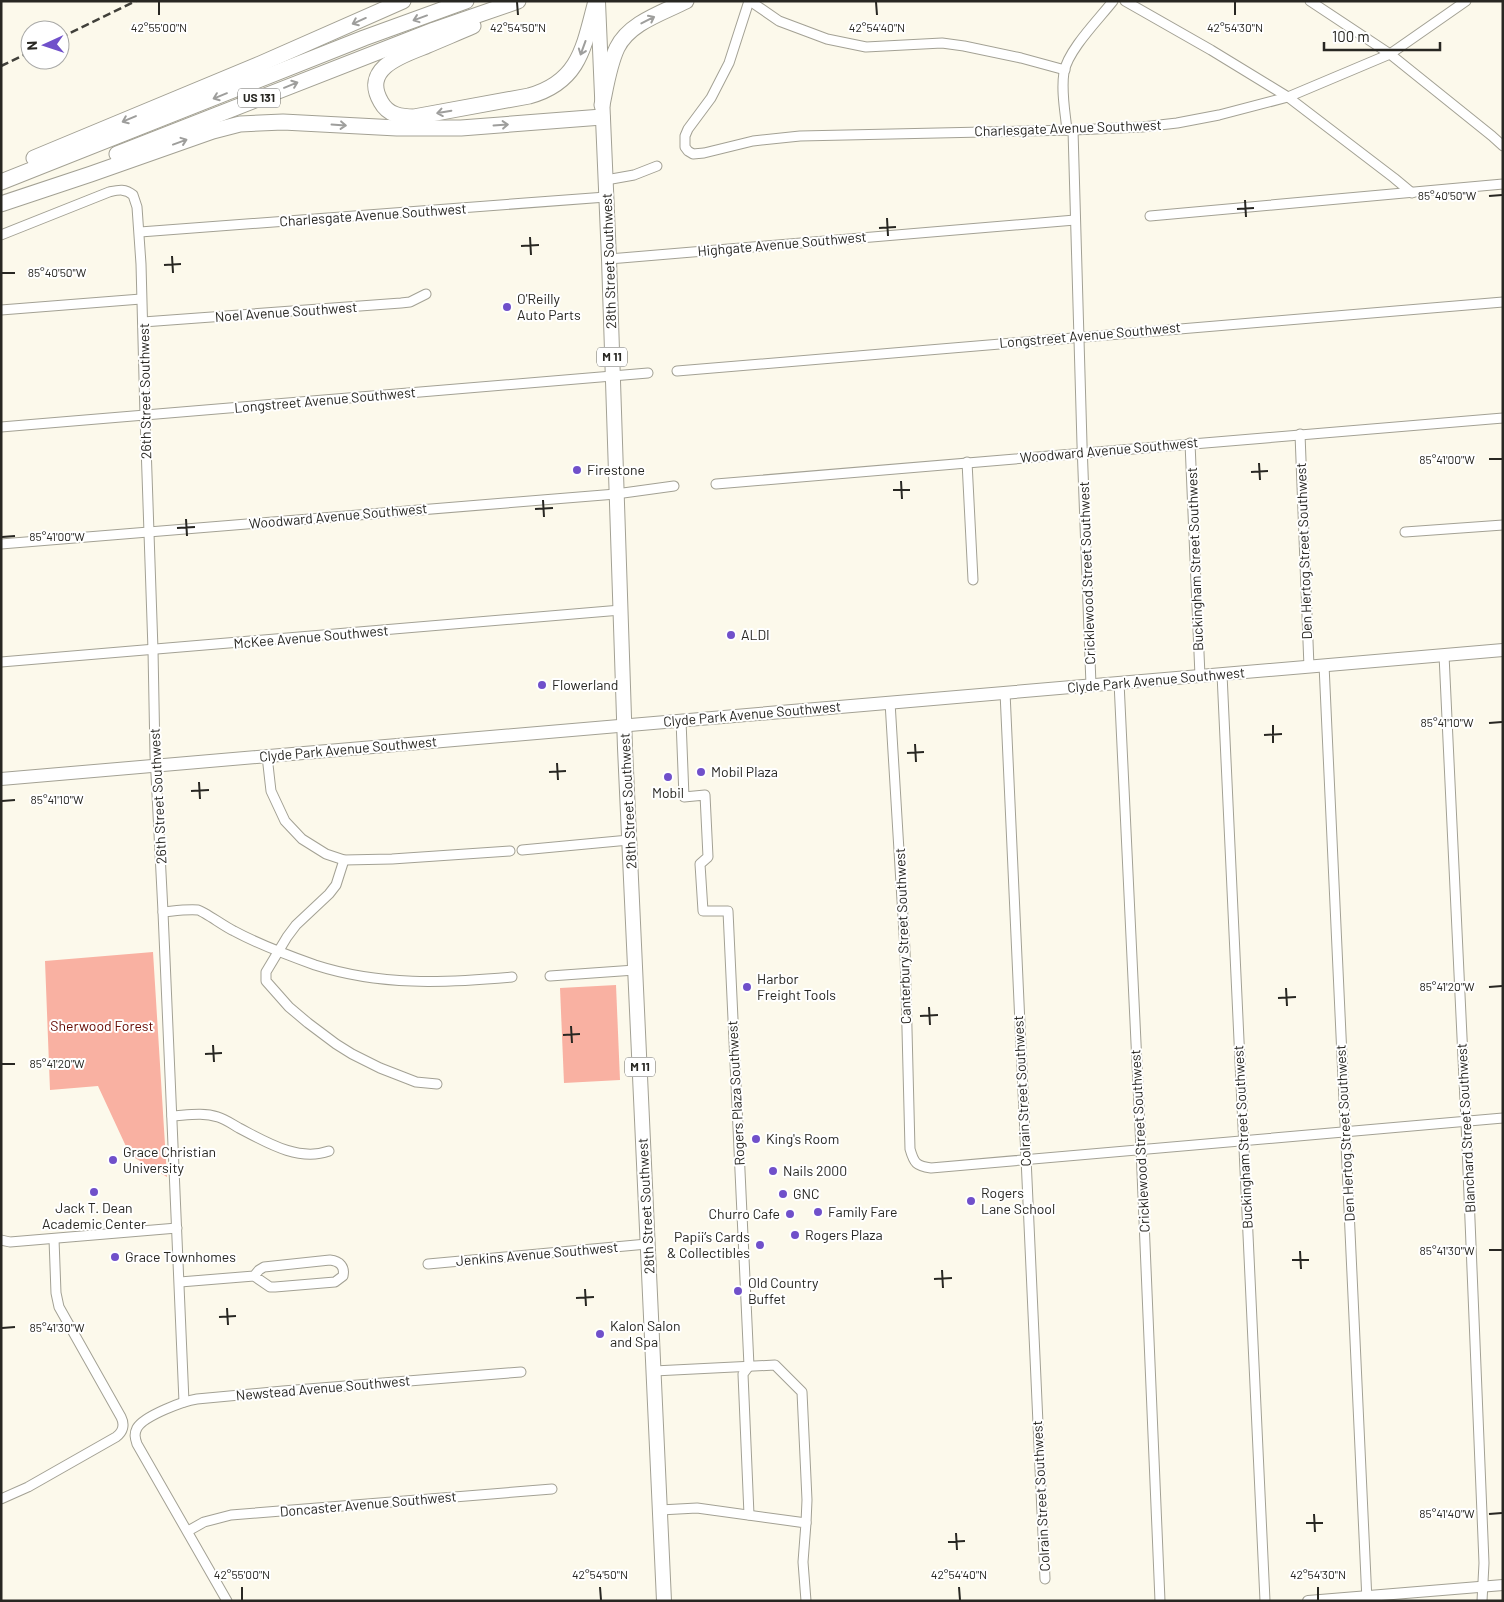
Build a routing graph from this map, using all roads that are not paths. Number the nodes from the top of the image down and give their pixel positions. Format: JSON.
{"nodes":[{"id":1,"x":403,"y":1,"type":"edge"},
{"id":2,"x":466,"y":1,"type":"edge"},
{"id":3,"x":518,"y":1,"type":"edge"},
{"id":4,"x":527,"y":1,"type":"edge"},
{"id":5,"x":597,"y":1,"type":"edge"},
{"id":6,"x":686,"y":1,"type":"edge"},
{"id":7,"x":749,"y":1,"type":"edge"},
{"id":8,"x":1113,"y":1,"type":"edge"},
{"id":9,"x":1125,"y":1,"type":"edge"},
{"id":10,"x":1310,"y":1,"type":"edge"},
{"id":11,"x":1466,"y":1,"type":"edge"},
{"id":12,"x":1390,"y":54,"type":"junction"},
{"id":13,"x":1065,"y":70,"type":"junction"},
{"id":14,"x":1288,"y":97,"type":"junction"},
{"id":15,"x":602,"y":111,"type":"junction"},
{"id":16,"x":1070,"y":130,"type":"junction"},
{"id":17,"x":1503,"y":146,"type":"edge"},
{"id":18,"x":656,"y":166,"type":"dead end"},
{"id":19,"x":1,"y":172,"type":"edge"},
{"id":20,"x":606,"y":180,"type":"junction"},
{"id":21,"x":1,"y":182,"type":"edge"},
{"id":22,"x":1503,"y":184,"type":"edge"},
{"id":23,"x":1412,"y":193,"type":"junction"},
{"id":24,"x":606,"y":197,"type":"junction"},
{"id":25,"x":1,"y":202,"type":"edge"},
{"id":26,"x":1150,"y":216,"type":"dead end"},
{"id":27,"x":1075,"y":220,"type":"junction"},
{"id":28,"x":140,"y":232,"type":"junction"},
{"id":29,"x":1,"y":235,"type":"edge"},
{"id":30,"x":609,"y":258,"type":"junction"},
{"id":31,"x":426,"y":294,"type":"dead end"},
{"id":32,"x":141,"y":299,"type":"junction"},
{"id":33,"x":1503,"y":302,"type":"edge"},
{"id":34,"x":1,"y":310,"type":"edge"},
{"id":35,"x":143,"y":322,"type":"junction"},
{"id":36,"x":1078,"y":336,"type":"junction"},
{"id":37,"x":677,"y":371,"type":"dead end"},
{"id":38,"x":648,"y":373,"type":"dead end"},
{"id":39,"x":613,"y":376,"type":"junction"},
{"id":40,"x":145,"y":416,"type":"junction"},
{"id":41,"x":1503,"y":418,"type":"edge"},
{"id":42,"x":1,"y":427,"type":"edge"},
{"id":43,"x":1300,"y":434,"type":"junction"},
{"id":44,"x":1190,"y":443,"type":"junction"},
{"id":45,"x":1082,"y":452,"type":"junction"},
{"id":46,"x":967,"y":462,"type":"junction"},
{"id":47,"x":716,"y":484,"type":"dead end"},
{"id":48,"x":674,"y":486,"type":"dead end"},
{"id":49,"x":616,"y":494,"type":"junction"},
{"id":50,"x":1503,"y":525,"type":"edge"},
{"id":51,"x":149,"y":532,"type":"junction"},
{"id":52,"x":1405,"y":532,"type":"dead end"},
{"id":53,"x":1,"y":544,"type":"edge"},
{"id":54,"x":973,"y":580,"type":"dead end"},
{"id":55,"x":621,"y":610,"type":"junction"},
{"id":56,"x":153,"y":650,"type":"junction"},
{"id":57,"x":1503,"y":650,"type":"edge"},
{"id":58,"x":1444,"y":655,"type":"junction"},
{"id":59,"x":1,"y":662,"type":"edge"},
{"id":60,"x":1324,"y":665,"type":"junction"},
{"id":61,"x":1309,"y":667,"type":"junction"},
{"id":62,"x":1222,"y":674,"type":"junction"},
{"id":63,"x":1200,"y":676,"type":"junction"},
{"id":64,"x":1119,"y":682,"type":"junction"},
{"id":65,"x":1091,"y":685,"type":"junction"},
{"id":66,"x":1005,"y":692,"type":"junction"},
{"id":67,"x":890,"y":702,"type":"junction"},
{"id":68,"x":681,"y":720,"type":"junction"},
{"id":69,"x":624,"y":725,"type":"junction"},
{"id":70,"x":267,"y":756,"type":"junction"},
{"id":71,"x":156,"y":766,"type":"junction"},
{"id":72,"x":1,"y":779,"type":"edge"},
{"id":73,"x":629,"y":840,"type":"junction"},
{"id":74,"x":522,"y":850,"type":"dead end"},
{"id":75,"x":510,"y":851,"type":"dead end"},
{"id":76,"x":344,"y":860,"type":"junction"},
{"id":77,"x":163,"y":912,"type":"junction"},
{"id":78,"x":277,"y":952,"type":"junction"},
{"id":79,"x":635,"y":970,"type":"junction"},
{"id":80,"x":550,"y":976,"type":"dead end"},
{"id":81,"x":512,"y":977,"type":"dead end"},
{"id":82,"x":437,"y":1084,"type":"dead end"},
{"id":83,"x":172,"y":1116,"type":"junction"},
{"id":84,"x":1503,"y":1118,"type":"edge"},
{"id":85,"x":1466,"y":1122,"type":"junction"},
{"id":86,"x":1345,"y":1132,"type":"junction"},
{"id":87,"x":1243,"y":1140,"type":"junction"},
{"id":88,"x":1141,"y":1149,"type":"junction"},
{"id":89,"x":329,"y":1151,"type":"dead end"},
{"id":90,"x":1025,"y":1160,"type":"junction"},
{"id":91,"x":177,"y":1228,"type":"junction"},
{"id":92,"x":54,"y":1239,"type":"junction"},
{"id":93,"x":1,"y":1240,"type":"edge"},
{"id":94,"x":647,"y":1244,"type":"junction"},
{"id":95,"x":428,"y":1264,"type":"dead end"},
{"id":96,"x":254,"y":1276,"type":"junction"},
{"id":97,"x":180,"y":1282,"type":"junction"},
{"id":98,"x":749,"y":1366,"type":"junction"},
{"id":99,"x":654,"y":1371,"type":"junction"},
{"id":100,"x":521,"y":1372,"type":"dead end"},
{"id":101,"x":184,"y":1402,"type":"junction"},
{"id":102,"x":552,"y":1489,"type":"dead end"},
{"id":103,"x":1,"y":1499,"type":"edge"},
{"id":104,"x":660,"y":1510,"type":"junction"},
{"id":105,"x":749,"y":1515,"type":"junction"},
{"id":106,"x":806,"y":1523,"type":"junction"},
{"id":107,"x":188,"y":1531,"type":"junction"},
{"id":108,"x":1045,"y":1579,"type":"dead end"},
{"id":109,"x":1503,"y":1585,"type":"edge"},
{"id":110,"x":1482,"y":1586,"type":"junction"},
{"id":111,"x":1366,"y":1598,"type":"edge"},
{"id":112,"x":227,"y":1601,"type":"edge"},
{"id":113,"x":664,"y":1601,"type":"edge"},
{"id":114,"x":806,"y":1601,"type":"edge"},
{"id":115,"x":1160,"y":1601,"type":"edge"},
{"id":116,"x":1264,"y":1601,"type":"edge"},
{"id":117,"x":1308,"y":1601,"type":"edge"},
{"id":118,"x":1482,"y":1601,"type":"edge"}],
"edges":[{"from":1,"to":19,"type":"highway","one_way":true},
{"from":2,"to":21,"type":"highway","number":"US 131","one_way":true},
{"from":25,"to":3,"type":"highway","number":"US 131","one_way":true},
{"from":5,"to":4,"type":"highway","one_way":true},
{"from":5,"to":15,"type":"main road","name":"28th Street Southwest","number":"M 11"},
{"from":15,"to":6,"type":"highway","one_way":true},
{"from":7,"to":13,"type":"street"},
{"from":7,"to":16,"type":"street","name":"Charlesgate Avenue Southwest"},
{"from":8,"to":13,"type":"street","name":"Cricklewood Street Southwest"},
{"from":9,"to":14,"type":"street"},
{"from":10,"to":12,"type":"street"},
{"from":11,"to":12,"type":"street","name":"Charlesgate Avenue Southwest"},
{"from":12,"to":14,"type":"street","name":"Charlesgate Avenue Southwest"},
{"from":12,"to":17,"type":"street"},
{"from":13,"to":16,"type":"street","name":"Cricklewood Street Southwest"},
{"from":14,"to":16,"type":"street","name":"Charlesgate Avenue Southwest"},
{"from":14,"to":23,"type":"street"},
{"from":15,"to":20,"type":"main road","name":"28th Street Southwest","number":"M 11"},
{"from":25,"to":15,"type":"highway","one_way":true},
{"from":16,"to":27,"type":"street","name":"Cricklewood Street Southwest"},
{"from":18,"to":20,"type":"street"},
{"from":20,"to":24,"type":"main road","name":"28th Street Southwest","number":"M 11"},
{"from":22,"to":23,"type":"street"},
{"from":23,"to":26,"type":"street"},
{"from":24,"to":28,"type":"street","name":"Charlesgate Avenue Southwest"},
{"from":24,"to":30,"type":"main road","name":"28th Street Southwest","number":"M 11"},
{"from":27,"to":30,"type":"street","name":"Highgate Avenue Southwest"},
{"from":27,"to":36,"type":"street","name":"Cricklewood Street Southwest"},
{"from":28,"to":29,"type":"street","name":"26th Street Southwest"},
{"from":28,"to":32,"type":"street","name":"26th Street Southwest"},
{"from":30,"to":39,"type":"main road","name":"28th Street Southwest","number":"M 11"},
{"from":31,"to":35,"type":"street","name":"Noel Avenue Southwest"},
{"from":32,"to":34,"type":"street"},
{"from":32,"to":35,"type":"street","name":"26th Street Southwest"},
{"from":33,"to":36,"type":"street","name":"Longstreet Avenue Southwest"},
{"from":35,"to":40,"type":"street","name":"26th Street Southwest"},
{"from":36,"to":37,"type":"street","name":"Longstreet Avenue Southwest"},
{"from":36,"to":45,"type":"street","name":"Cricklewood Street Southwest"},
{"from":38,"to":39,"type":"street","name":"Longstreet Avenue Southwest"},
{"from":39,"to":40,"type":"street","name":"Longstreet Avenue Southwest"},
{"from":39,"to":49,"type":"main road","name":"28th Street Southwest","number":"M 11"},
{"from":40,"to":42,"type":"street","name":"Longstreet Avenue Southwest"},
{"from":40,"to":51,"type":"street","name":"26th Street Southwest"},
{"from":41,"to":43,"type":"street","name":"Woodward Avenue Southwest"},
{"from":43,"to":44,"type":"street","name":"Woodward Avenue Southwest"},
{"from":43,"to":61,"type":"street","name":"Den Hertog Street Southwest"},
{"from":44,"to":45,"type":"street","name":"Woodward Avenue Southwest"},
{"from":44,"to":63,"type":"street","name":"Buckingham Street Southwest"},
{"from":45,"to":46,"type":"street","name":"Woodward Avenue Southwest"},
{"from":45,"to":65,"type":"street","name":"Cricklewood Street Southwest"},
{"from":46,"to":47,"type":"street","name":"Woodward Avenue Southwest"},
{"from":46,"to":54,"type":"street"},
{"from":48,"to":49,"type":"street","name":"Woodward Avenue Southwest"},
{"from":49,"to":51,"type":"street","name":"Woodward Avenue Southwest"},
{"from":49,"to":55,"type":"main road","name":"28th Street Southwest","number":"M 11"},
{"from":50,"to":52,"type":"street"},
{"from":51,"to":53,"type":"street","name":"Woodward Avenue Southwest"},
{"from":51,"to":56,"type":"street","name":"26th Street Southwest"},
{"from":55,"to":56,"type":"street","name":"McKee Avenue Southwest"},
{"from":55,"to":69,"type":"main road","name":"28th Street Southwest","number":"M 11"},
{"from":56,"to":59,"type":"street","name":"McKee Avenue Southwest"},
{"from":56,"to":71,"type":"street","name":"26th Street Southwest"},
{"from":57,"to":58,"type":"main road","name":"Clyde Park Avenue Southwest"},
{"from":58,"to":60,"type":"main road","name":"Clyde Park Avenue Southwest"},
{"from":58,"to":85,"type":"street","name":"Blanchard Street Southwest"},
{"from":60,"to":61,"type":"main road","name":"Clyde Park Avenue Southwest"},
{"from":60,"to":86,"type":"street","name":"Den Hertog Street Southwest"},
{"from":61,"to":62,"type":"main road","name":"Clyde Park Avenue Southwest"},
{"from":62,"to":63,"type":"main road","name":"Clyde Park Avenue Southwest"},
{"from":62,"to":87,"type":"street","name":"Buckingham Street Southwest"},
{"from":63,"to":64,"type":"main road","name":"Clyde Park Avenue Southwest"},
{"from":64,"to":65,"type":"main road","name":"Clyde Park Avenue Southwest"},
{"from":64,"to":88,"type":"street","name":"Cricklewood Street Southwest"},
{"from":65,"to":66,"type":"main road","name":"Clyde Park Avenue Southwest"},
{"from":66,"to":67,"type":"main road","name":"Clyde Park Avenue Southwest"},
{"from":66,"to":90,"type":"street","name":"Colrain Street Southwest"},
{"from":67,"to":68,"type":"main road","name":"Clyde Park Avenue Southwest"},
{"from":67,"to":90,"type":"street","name":"Canterbury Street Southwest"},
{"from":68,"to":69,"type":"main road","name":"Clyde Park Avenue Southwest"},
{"from":68,"to":98,"type":"street","name":"Rogers Plaza Southwest"},
{"from":69,"to":70,"type":"main road","name":"Clyde Park Avenue Southwest"},
{"from":69,"to":73,"type":"main road","name":"28th Street Southwest","number":"M 11"},
{"from":70,"to":71,"type":"main road","name":"Clyde Park Avenue Southwest"},
{"from":70,"to":76,"type":"street"},
{"from":71,"to":72,"type":"main road","name":"Clyde Park Avenue Southwest"},
{"from":71,"to":77,"type":"street","name":"26th Street Southwest"},
{"from":73,"to":74,"type":"street"},
{"from":73,"to":79,"type":"main road","name":"28th Street Southwest","number":"M 11"},
{"from":75,"to":76,"type":"street"},
{"from":76,"to":78,"type":"street"},
{"from":77,"to":78,"type":"street"},
{"from":77,"to":83,"type":"street","name":"26th Street Southwest"},
{"from":78,"to":81,"type":"street"},
{"from":78,"to":82,"type":"street"},
{"from":79,"to":80,"type":"street"},
{"from":79,"to":94,"type":"main road","name":"28th Street Southwest","number":"M 11"},
{"from":83,"to":89,"type":"street"},
{"from":83,"to":91,"type":"street","name":"26th Street Southwest"},
{"from":84,"to":85,"type":"street"},
{"from":85,"to":86,"type":"street"},
{"from":85,"to":110,"type":"street","name":"Blanchard Street Southwest"},
{"from":86,"to":87,"type":"street"},
{"from":86,"to":111,"type":"street","name":"Den Hertog Street Southwest"},
{"from":87,"to":88,"type":"street"},
{"from":87,"to":116,"type":"street","name":"Buckingham Street Southwest"},
{"from":88,"to":90,"type":"street"},
{"from":88,"to":115,"type":"street","name":"Cricklewood Street Southwest"},
{"from":90,"to":108,"type":"street","name":"Colrain Street Southwest"},
{"from":91,"to":92,"type":"street"},
{"from":91,"to":97,"type":"street","name":"26th Street Southwest"},
{"from":92,"to":93,"type":"street"},
{"from":92,"to":103,"type":"street"},
{"from":94,"to":95,"type":"street","name":"Jenkins Avenue Southwest"},
{"from":94,"to":99,"type":"main road","name":"28th Street Southwest","number":"M 11"},
{"from":96,"to":96,"type":"street"},
{"from":96,"to":97,"type":"street"},
{"from":97,"to":101,"type":"street","name":"26th Street Southwest"},
{"from":98,"to":99,"type":"street"},
{"from":98,"to":105,"type":"street","name":"Rogers Plaza Southwest"},
{"from":98,"to":106,"type":"street"},
{"from":99,"to":104,"type":"main road","name":"28th Street Southwest","number":"M 11"},
{"from":100,"to":101,"type":"street","name":"Newstead Avenue Southwest"},
{"from":101,"to":107,"type":"street","name":"Newstead Avenue Southwest"},
{"from":102,"to":107,"type":"street","name":"Doncaster Avenue Southwest"},
{"from":104,"to":105,"type":"street"},
{"from":104,"to":113,"type":"main road","name":"28th Street Southwest","number":"M 11"},
{"from":105,"to":106,"type":"street"},
{"from":106,"to":114,"type":"street"},
{"from":107,"to":112,"type":"street"},
{"from":109,"to":110,"type":"street"},
{"from":110,"to":111,"type":"street"},
{"from":110,"to":118,"type":"street","name":"Blanchard Street Southwest"},
{"from":111,"to":117,"type":"street"}]}
